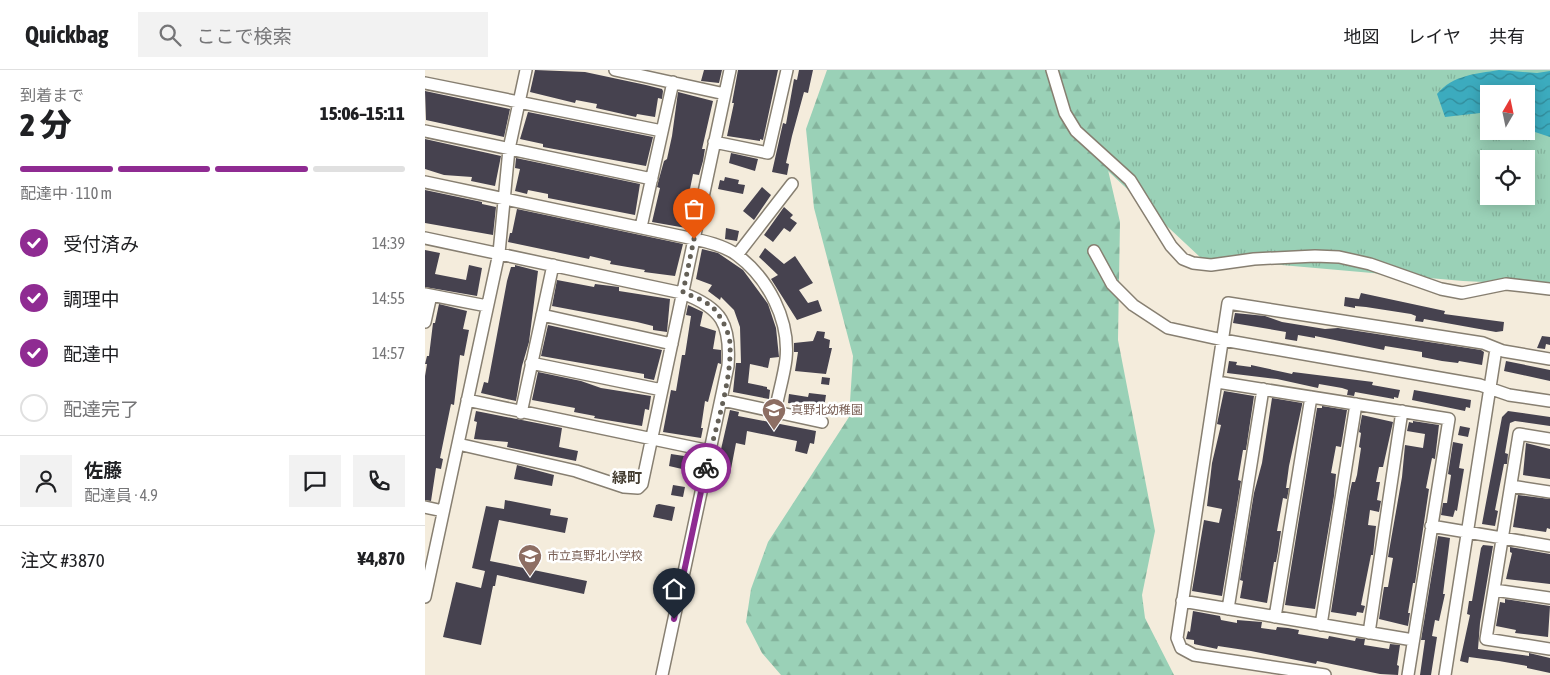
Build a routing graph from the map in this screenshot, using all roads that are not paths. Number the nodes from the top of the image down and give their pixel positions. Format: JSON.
{"nodes":[{"id":1,"x":526,"y":70,"type":"edge"},
{"id":2,"x":615,"y":70,"type":"edge"},
{"id":3,"x":730,"y":70,"type":"edge"},
{"id":4,"x":787,"y":70,"type":"edge"},
{"id":5,"x":1052,"y":70,"type":"edge"},
{"id":6,"x":647,"y":73,"type":"edge"},
{"id":7,"x":673,"y":82,"type":"junction"},
{"id":8,"x":425,"y":83,"type":"edge"},
{"id":9,"x":725,"y":94,"type":"junction"},
{"id":10,"x":519,"y":102,"type":"junction"},
{"id":11,"x":425,"y":131,"type":"edge"},
{"id":12,"x":662,"y":131,"type":"junction"},
{"id":13,"x":715,"y":142,"type":"junction"},
{"id":14,"x":509,"y":149,"type":"junction"},
{"id":15,"x":652,"y":180,"type":"junction"},
{"id":16,"x":425,"y":182,"type":"edge"},
{"id":17,"x":792,"y":184,"type":"dead end"},
{"id":18,"x":504,"y":198,"type":"junction"},
{"id":19,"x":641,"y":227,"type":"junction"},
{"id":20,"x":425,"y":238,"type":"edge"},
{"id":21,"x":694,"y":239,"type":"junction"},
{"id":22,"x":1095,"y":251,"type":"dead end"},
{"id":23,"x":499,"y":253,"type":"junction"},
{"id":24,"x":737,"y":254,"type":"junction"},
{"id":25,"x":553,"y":265,"type":"junction"},
{"id":26,"x":1550,"y":289,"type":"edge"},
{"id":27,"x":683,"y":292,"type":"junction"},
{"id":28,"x":428,"y":294,"type":"edge"},
{"id":29,"x":487,"y":306,"type":"junction"},
{"id":30,"x":542,"y":315,"type":"junction"},
{"id":31,"x":425,"y":322,"type":"edge"},
{"id":32,"x":1223,"y":340,"type":"junction"},
{"id":33,"x":672,"y":344,"type":"junction"},
{"id":34,"x":1497,"y":349,"type":"junction"},
{"id":35,"x":1550,"y":359,"type":"edge"},
{"id":36,"x":531,"y":363,"type":"junction"},
{"id":37,"x":1217,"y":382,"type":"junction"},
{"id":38,"x":1263,"y":389,"type":"junction"},
{"id":39,"x":1490,"y":389,"type":"junction"},
{"id":40,"x":662,"y":390,"type":"junction"},
{"id":41,"x":1311,"y":397,"type":"junction"},
{"id":42,"x":467,"y":400,"type":"junction"},
{"id":43,"x":722,"y":400,"type":"junction"},
{"id":44,"x":1550,"y":401,"type":"edge"},
{"id":45,"x":1356,"y":404,"type":"junction"},
{"id":46,"x":1402,"y":411,"type":"junction"},
{"id":47,"x":521,"y":412,"type":"junction"},
{"id":48,"x":775,"y":412,"type":"junction"},
{"id":49,"x":822,"y":422,"type":"dead end"},
{"id":50,"x":651,"y":439,"type":"junction"},
{"id":51,"x":1550,"y":439,"type":"edge"},
{"id":52,"x":458,"y":444,"type":"junction"},
{"id":53,"x":710,"y":451,"type":"junction"},
{"id":54,"x":1511,"y":486,"type":"junction"},
{"id":55,"x":1550,"y":492,"type":"edge"},
{"id":56,"x":425,"y":507,"type":"edge"},
{"id":57,"x":443,"y":511,"type":"junction"},
{"id":58,"x":1431,"y":526,"type":"junction"},
{"id":59,"x":1467,"y":533,"type":"junction"},
{"id":60,"x":1503,"y":538,"type":"junction"},
{"id":61,"x":1550,"y":546,"type":"edge"},
{"id":62,"x":1494,"y":590,"type":"junction"},
{"id":63,"x":425,"y":597,"type":"edge"},
{"id":64,"x":1550,"y":598,"type":"edge"},
{"id":65,"x":1182,"y":601,"type":"junction"},
{"id":66,"x":1227,"y":609,"type":"junction"},
{"id":67,"x":1275,"y":617,"type":"junction"},
{"id":68,"x":1321,"y":625,"type":"junction"},
{"id":69,"x":1369,"y":633,"type":"junction"},
{"id":70,"x":1413,"y":640,"type":"junction"},
{"id":71,"x":1550,"y":649,"type":"edge"},
{"id":72,"x":662,"y":675,"type":"edge"},
{"id":73,"x":1325,"y":675,"type":"edge"},
{"id":74,"x":1408,"y":675,"type":"edge"},
{"id":75,"x":1445,"y":675,"type":"edge"}],
"edges":[{"from":1,"to":10,"type":"street"},
{"from":2,"to":6,"type":"street"},
{"from":3,"to":9,"type":"street"},
{"from":4,"to":13,"type":"street"},
{"from":5,"to":26,"type":"street"},
{"from":6,"to":7,"type":"street"},
{"from":7,"to":9,"type":"street"},
{"from":7,"to":12,"type":"street"},
{"from":8,"to":10,"type":"street"},
{"from":9,"to":13,"type":"street"},
{"from":10,"to":12,"type":"street"},
{"from":10,"to":14,"type":"street"},
{"from":11,"to":14,"type":"street"},
{"from":12,"to":15,"type":"street"},
{"from":13,"to":21,"type":"street"},
{"from":14,"to":15,"type":"street"},
{"from":14,"to":18,"type":"street"},
{"from":15,"to":19,"type":"street"},
{"from":16,"to":18,"type":"street"},
{"from":17,"to":24,"type":"street"},
{"from":18,"to":19,"type":"street"},
{"from":18,"to":23,"type":"street"},
{"from":19,"to":21,"type":"street"},
{"from":20,"to":23,"type":"street"},
{"from":21,"to":24,"type":"street"},
{"from":21,"to":27,"type":"street"},
{"from":22,"to":32,"type":"street"},
{"from":23,"to":25,"type":"street"},
{"from":23,"to":29,"type":"street"},
{"from":24,"to":48,"type":"street"},
{"from":25,"to":27,"type":"street"},
{"from":25,"to":30,"type":"street"},
{"from":27,"to":33,"type":"street"},
{"from":27,"to":43,"type":"street"},
{"from":28,"to":29,"type":"street"},
{"from":28,"to":31,"type":"street"},
{"from":29,"to":42,"type":"street"},
{"from":30,"to":33,"type":"street"},
{"from":30,"to":36,"type":"street"},
{"from":32,"to":34,"type":"street"},
{"from":32,"to":37,"type":"street"},
{"from":32,"to":39,"type":"street"},
{"from":33,"to":40,"type":"street"},
{"from":34,"to":35,"type":"street"},
{"from":34,"to":39,"type":"street"},
{"from":36,"to":40,"type":"street"},
{"from":36,"to":47,"type":"street"},
{"from":37,"to":38,"type":"street"},
{"from":37,"to":65,"type":"street"},
{"from":38,"to":41,"type":"street"},
{"from":38,"to":66,"type":"street"},
{"from":39,"to":44,"type":"street"},
{"from":39,"to":59,"type":"street"},
{"from":40,"to":50,"type":"street"},
{"from":41,"to":45,"type":"street"},
{"from":41,"to":67,"type":"street"},
{"from":42,"to":47,"type":"street"},
{"from":42,"to":52,"type":"street"},
{"from":43,"to":48,"type":"street"},
{"from":43,"to":53,"type":"street"},
{"from":45,"to":46,"type":"street"},
{"from":45,"to":68,"type":"street"},
{"from":46,"to":58,"type":"street"},
{"from":46,"to":69,"type":"street"},
{"from":47,"to":50,"type":"street"},
{"from":48,"to":49,"type":"street"},
{"from":50,"to":52,"type":"street"},
{"from":50,"to":53,"type":"street"},
{"from":51,"to":54,"type":"street"},
{"from":52,"to":57,"type":"street"},
{"from":53,"to":72,"type":"street"},
{"from":54,"to":55,"type":"street"},
{"from":54,"to":60,"type":"street"},
{"from":56,"to":57,"type":"street"},
{"from":57,"to":63,"type":"street"},
{"from":58,"to":59,"type":"street"},
{"from":58,"to":70,"type":"street"},
{"from":59,"to":60,"type":"street"},
{"from":59,"to":75,"type":"street"},
{"from":60,"to":61,"type":"street"},
{"from":60,"to":62,"type":"street"},
{"from":62,"to":64,"type":"street"},
{"from":62,"to":71,"type":"street"},
{"from":65,"to":66,"type":"street"},
{"from":65,"to":73,"type":"street"},
{"from":66,"to":67,"type":"street"},
{"from":67,"to":68,"type":"street"},
{"from":68,"to":69,"type":"street"},
{"from":69,"to":70,"type":"street"},
{"from":70,"to":74,"type":"street"}]}
